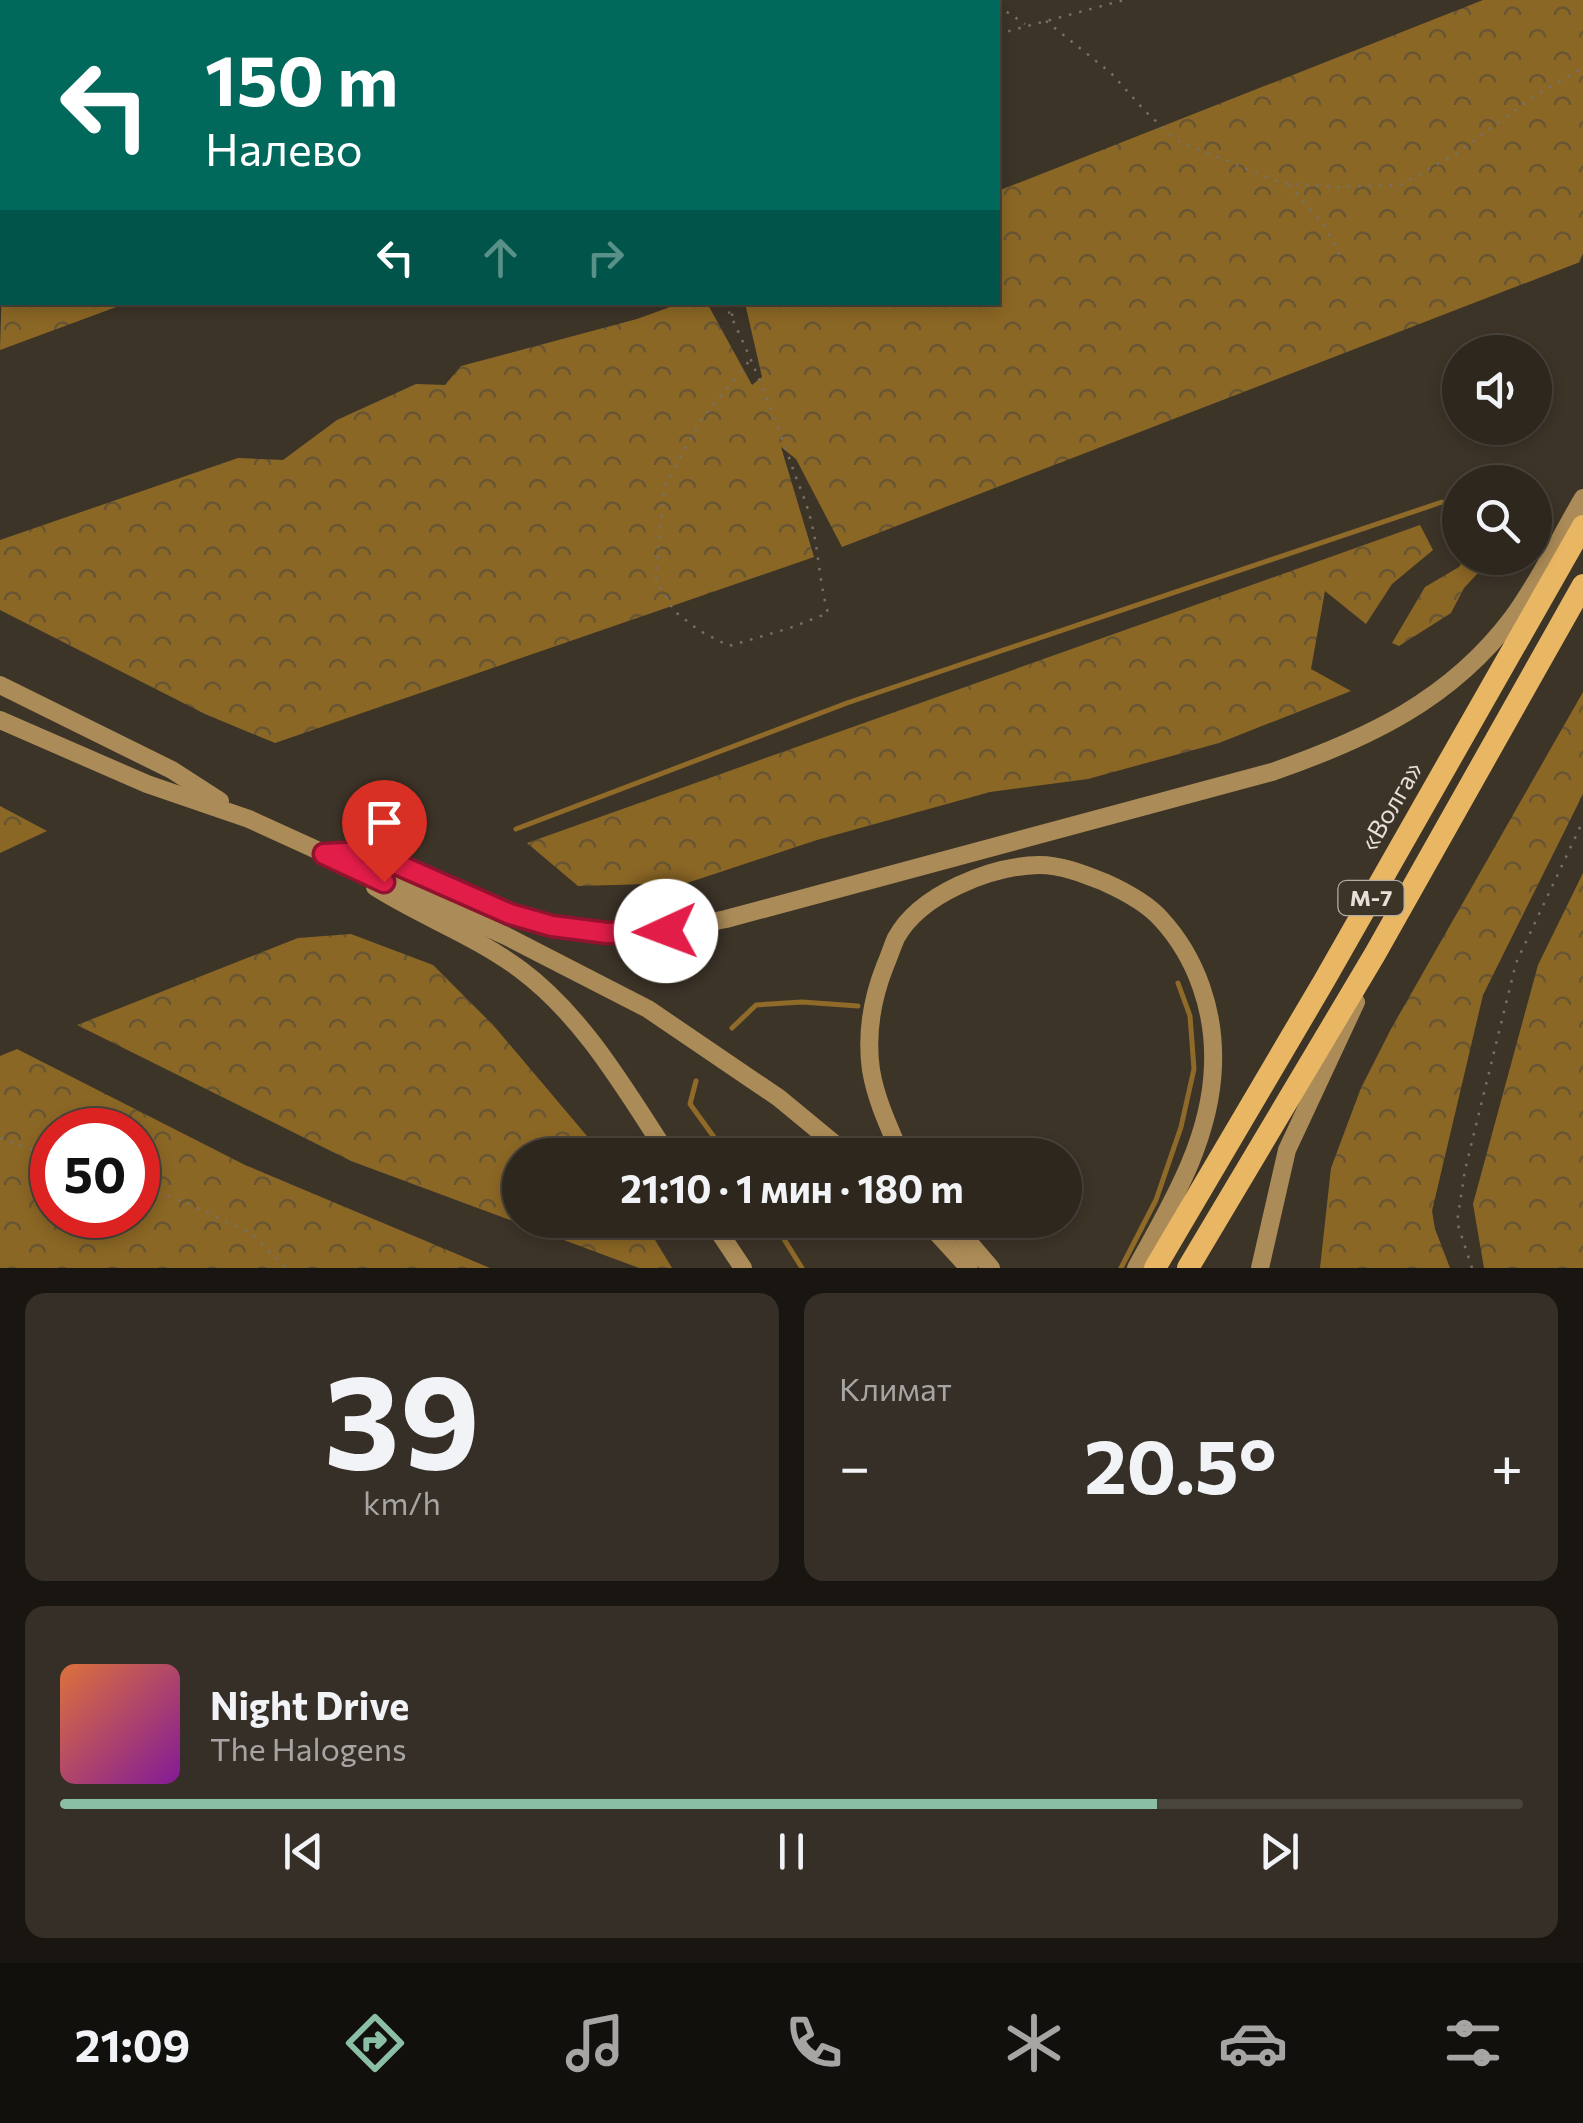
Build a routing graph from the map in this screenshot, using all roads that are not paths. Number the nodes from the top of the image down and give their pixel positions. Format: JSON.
{"nodes":[{"id":1,"x":1583,"y":498,"type":"edge"},
{"id":2,"x":1583,"y":526,"type":"edge"},
{"id":3,"x":1583,"y":585,"type":"edge"},
{"id":4,"x":0,"y":684,"type":"edge"},
{"id":5,"x":0,"y":720,"type":"edge"},
{"id":6,"x":249,"y":819,"type":"junction"},
{"id":7,"x":324,"y":854,"type":"junction"},
{"id":8,"x":1375,"y":954,"type":"junction"},
{"id":9,"x":656,"y":1138,"type":"edge"},
{"id":10,"x":827,"y":1138,"type":"edge"},
{"id":11,"x":895,"y":1138,"type":"edge"},
{"id":12,"x":723,"y":1238,"type":"edge"},
{"id":13,"x":942,"y":1238,"type":"edge"},
{"id":14,"x":965,"y":1238,"type":"edge"},
{"id":15,"x":743,"y":1268,"type":"edge"},
{"id":16,"x":969,"y":1268,"type":"edge"},
{"id":17,"x":991,"y":1268,"type":"edge"},
{"id":18,"x":1136,"y":1268,"type":"edge"},
{"id":19,"x":1154,"y":1268,"type":"edge"},
{"id":20,"x":1188,"y":1268,"type":"edge"},
{"id":21,"x":1260,"y":1268,"type":"edge"}],
"edges":[{"from":1,"to":7,"type":"main road"},
{"from":2,"to":19,"type":"highway","name":"«Волга»","number":"М-7"},
{"from":3,"to":8,"type":"highway","number":"М-7"},
{"from":4,"to":6,"type":"main road"},
{"from":5,"to":6,"type":"main road"},
{"from":6,"to":7,"type":"main road"},
{"from":7,"to":9,"type":"main road"},
{"from":7,"to":10,"type":"main road"},
{"from":8,"to":20,"type":"highway","number":"М-7"},
{"from":8,"to":21,"type":"main road"},
{"from":11,"to":18,"type":"main road"},
{"from":12,"to":15,"type":"main road"},
{"from":13,"to":16,"type":"main road"},
{"from":14,"to":17,"type":"main road"}]}
